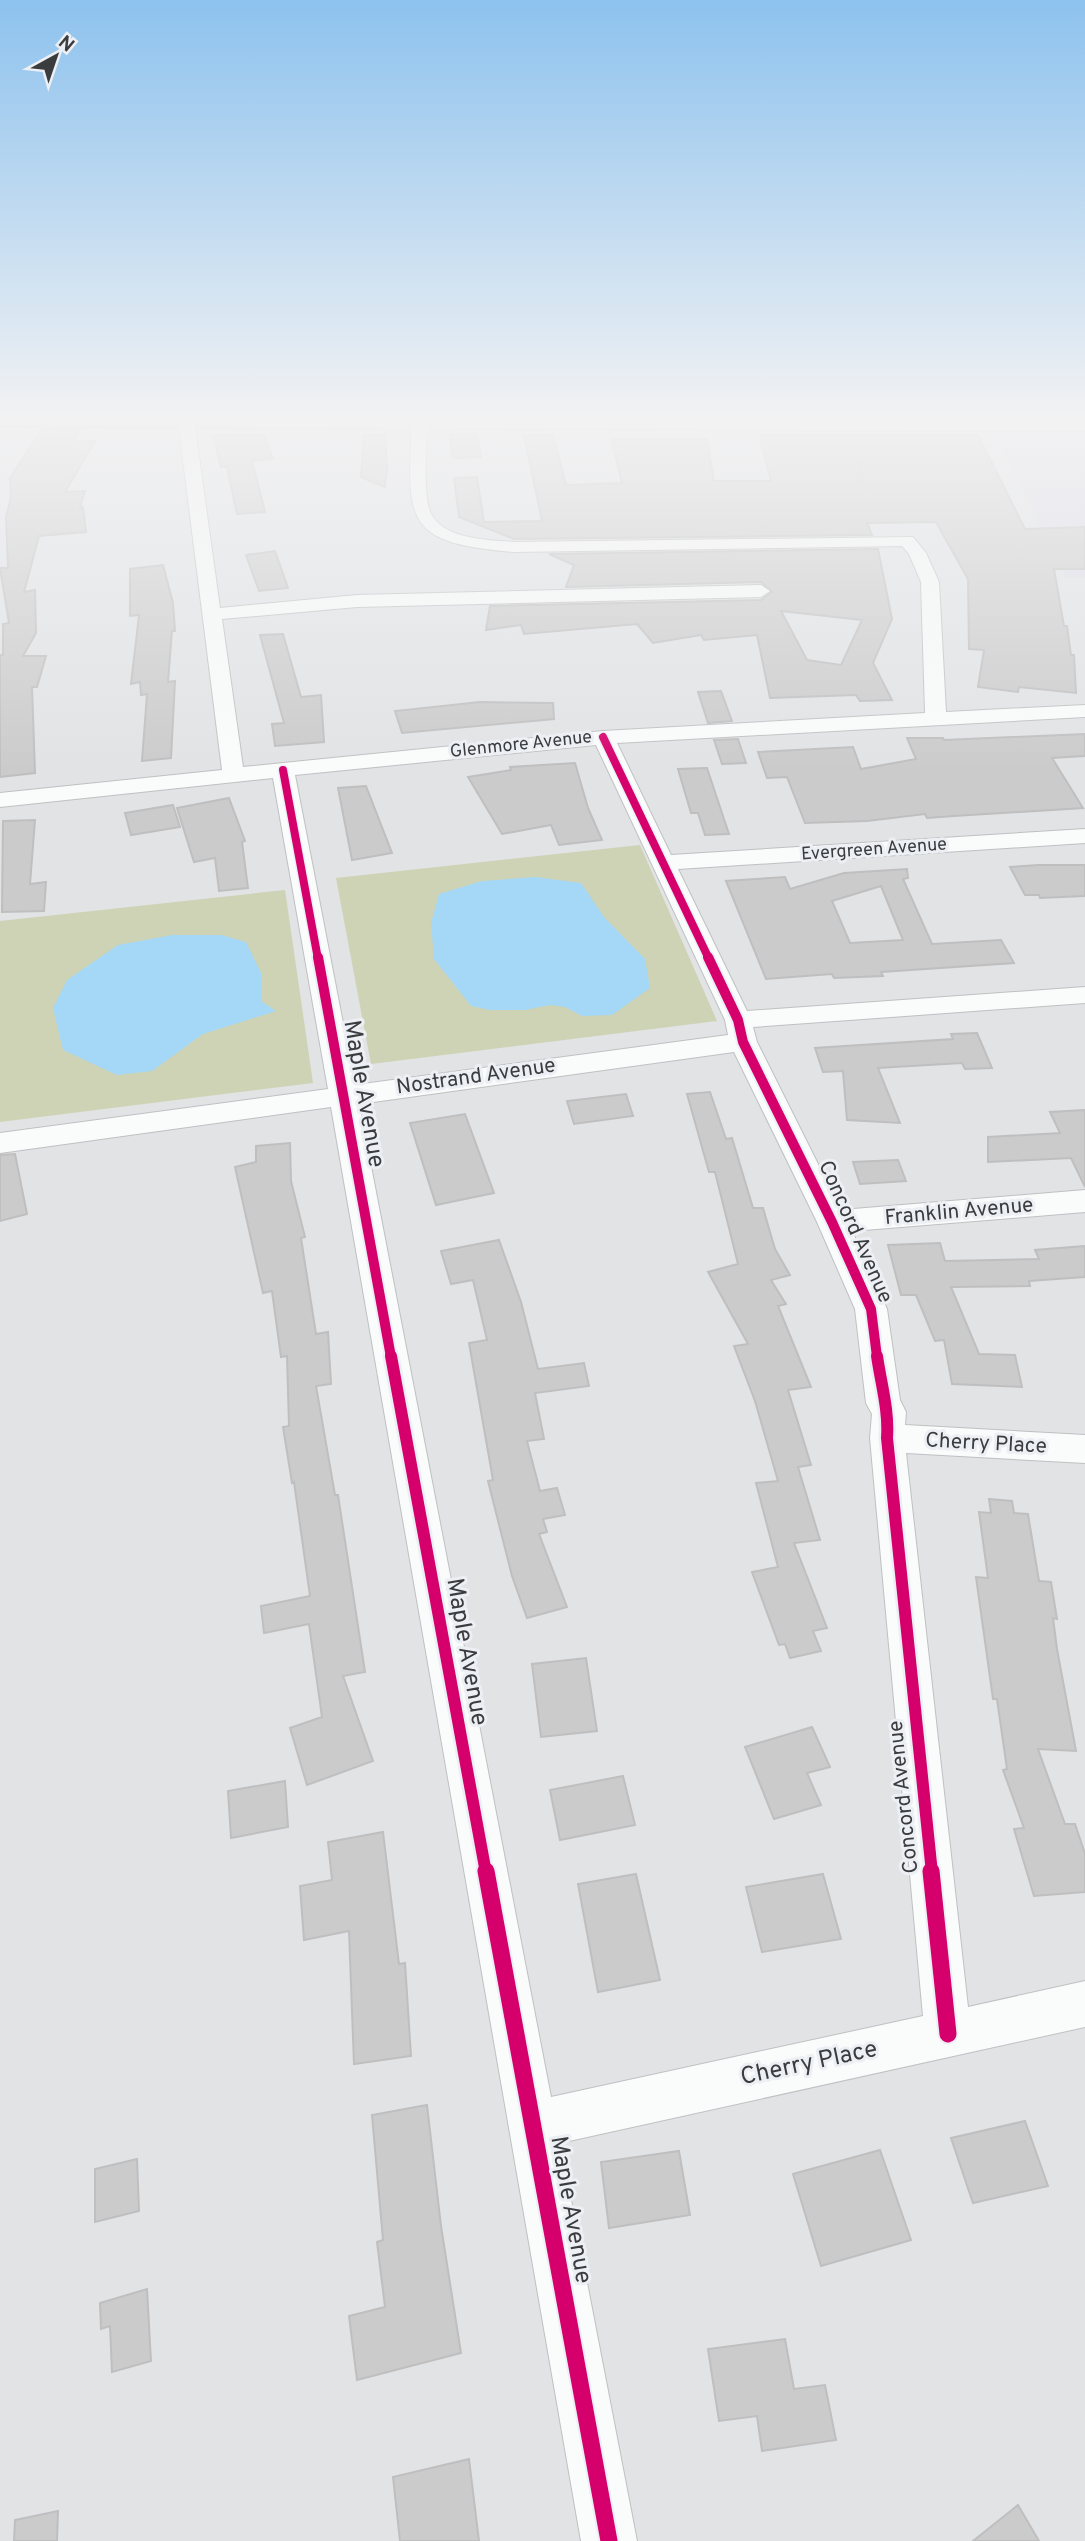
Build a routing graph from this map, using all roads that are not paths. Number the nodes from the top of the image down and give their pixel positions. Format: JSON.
{"nodes":[{"id":1,"x":201,"y":533,"type":"edge"},
{"id":2,"x":444,"y":533,"type":"edge"},
{"id":3,"x":761,"y":591,"type":"dead end"},
{"id":4,"x":212,"y":614,"type":"junction"},
{"id":5,"x":1085,"y":711,"type":"edge"},
{"id":6,"x":936,"y":718,"type":"junction"},
{"id":7,"x":603,"y":737,"type":"junction"},
{"id":8,"x":283,"y":771,"type":"junction"},
{"id":9,"x":233,"y":774,"type":"junction"},
{"id":10,"x":0,"y":800,"type":"edge"},
{"id":11,"x":1085,"y":836,"type":"edge"},
{"id":12,"x":664,"y":863,"type":"junction"},
{"id":13,"x":1085,"y":995,"type":"edge"},
{"id":14,"x":741,"y":1031,"type":"junction"},
{"id":15,"x":342,"y":1096,"type":"junction"},
{"id":16,"x":0,"y":1143,"type":"edge"},
{"id":17,"x":1085,"y":1202,"type":"edge"},
{"id":18,"x":832,"y":1222,"type":"junction"},
{"id":19,"x":887,"y":1438,"type":"junction"},
{"id":20,"x":1085,"y":1450,"type":"edge"},
{"id":21,"x":1085,"y":2004,"type":"edge"},
{"id":22,"x":948,"y":2034,"type":"junction"},
{"id":23,"x":533,"y":2125,"type":"junction"},
{"id":24,"x":609,"y":2541,"type":"edge"}],
"edges":[{"from":1,"to":4,"type":"street"},
{"from":2,"to":6,"type":"street"},
{"from":3,"to":4,"type":"street"},
{"from":4,"to":9,"type":"street"},
{"from":5,"to":6,"type":"street","name":"Glenmore Avenue"},
{"from":6,"to":7,"type":"street","name":"Glenmore Avenue"},
{"from":7,"to":8,"type":"street","name":"Glenmore Avenue"},
{"from":7,"to":12,"type":"street","name":"Concord Avenue"},
{"from":8,"to":9,"type":"street","name":"Glenmore Avenue"},
{"from":8,"to":15,"type":"street","name":"Maple Avenue"},
{"from":9,"to":10,"type":"street","name":"Glenmore Avenue"},
{"from":11,"to":12,"type":"street","name":"Evergreen Avenue"},
{"from":12,"to":14,"type":"street","name":"Concord Avenue"},
{"from":13,"to":14,"type":"street","name":"Nostrand Avenue"},
{"from":14,"to":15,"type":"street","name":"Nostrand Avenue"},
{"from":14,"to":18,"type":"street","name":"Concord Avenue"},
{"from":15,"to":16,"type":"street","name":"Nostrand Avenue"},
{"from":15,"to":23,"type":"street","name":"Maple Avenue"},
{"from":17,"to":18,"type":"street","name":"Franklin Avenue"},
{"from":18,"to":19,"type":"street","name":"Concord Avenue"},
{"from":19,"to":20,"type":"street","name":"Cherry Place"},
{"from":19,"to":22,"type":"street","name":"Concord Avenue"},
{"from":21,"to":22,"type":"street","name":"Cherry Place"},
{"from":22,"to":23,"type":"street","name":"Cherry Place"},
{"from":23,"to":24,"type":"street","name":"Maple Avenue"}]}
